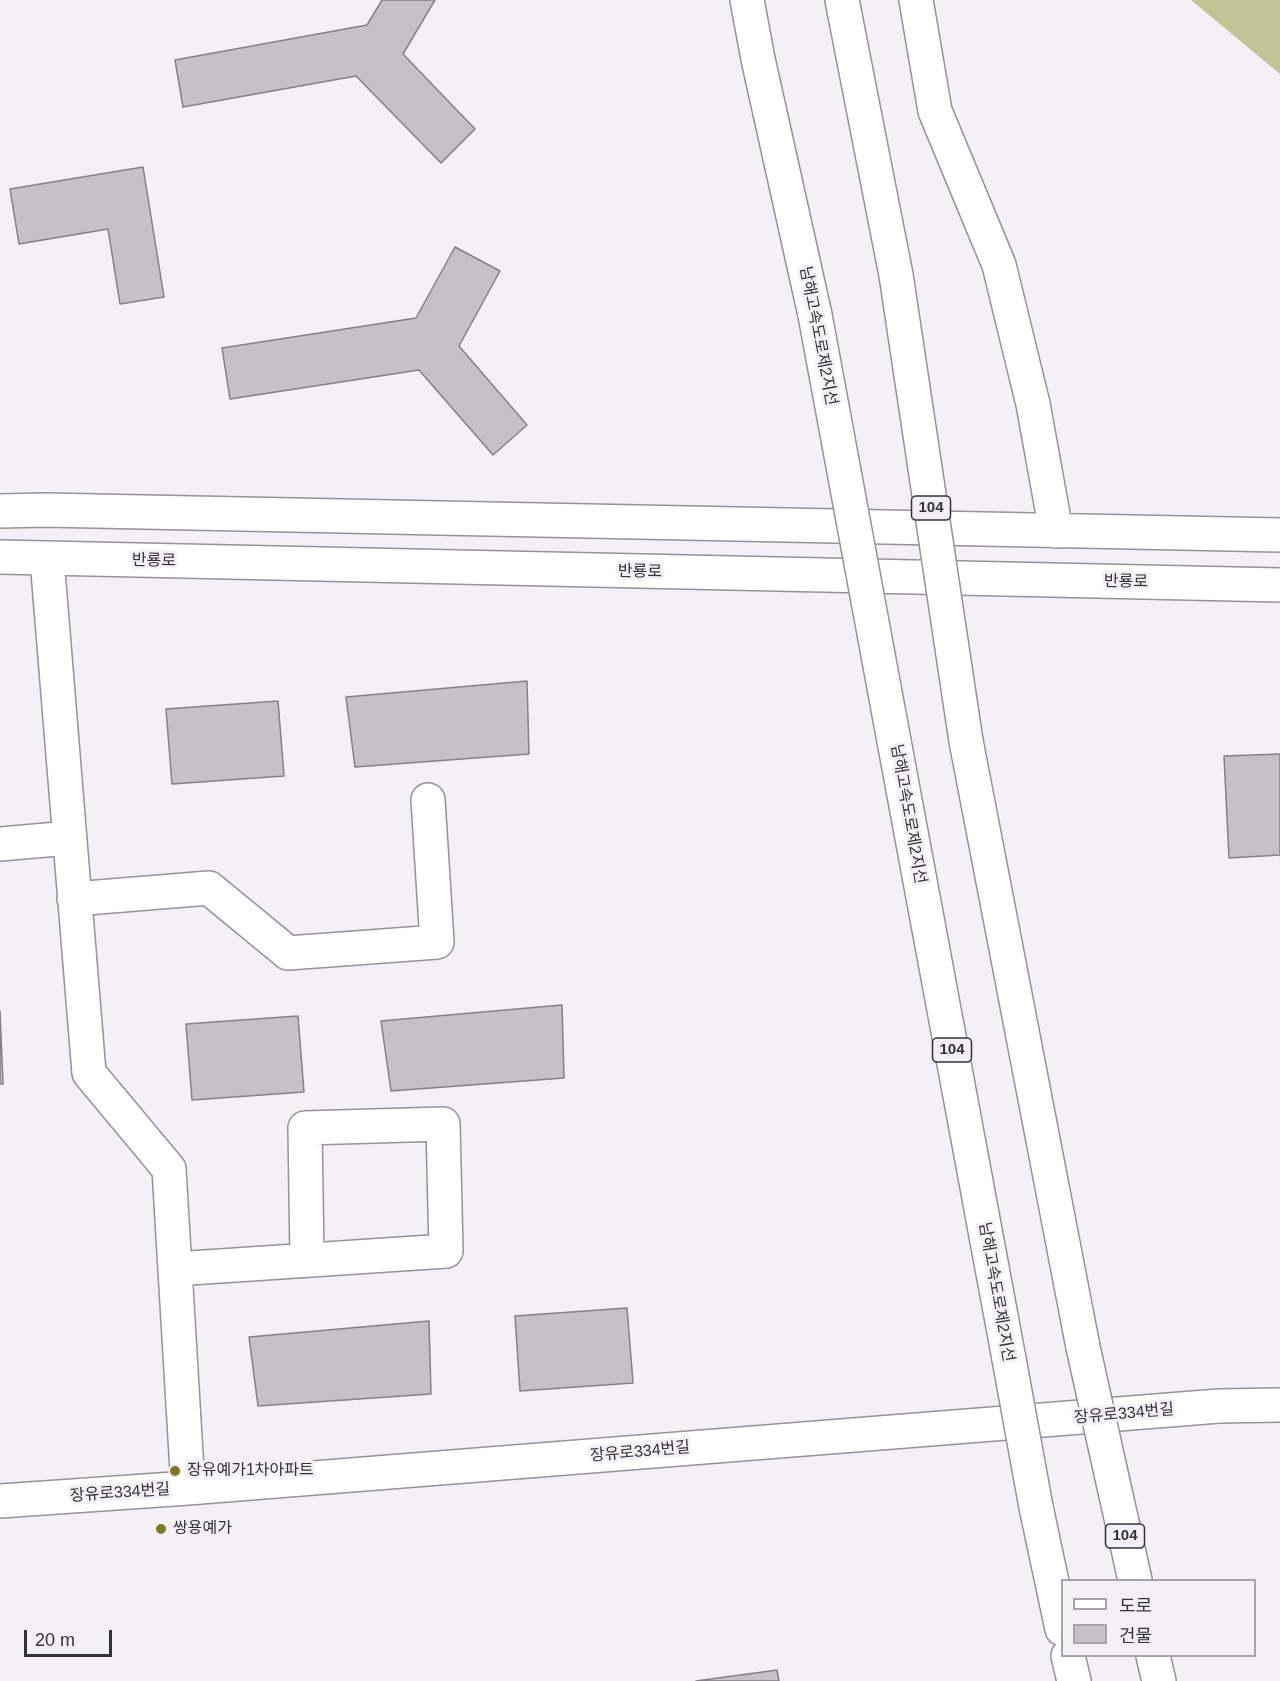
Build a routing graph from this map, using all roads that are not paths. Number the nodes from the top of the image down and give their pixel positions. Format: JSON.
{"nodes":[{"id":1,"x":747,"y":0,"type":"edge"},
{"id":2,"x":842,"y":0,"type":"edge"},
{"id":3,"x":916,"y":0,"type":"edge"},
{"id":4,"x":0,"y":511,"type":"edge"},
{"id":5,"x":1056,"y":531,"type":"junction"},
{"id":6,"x":1280,"y":535,"type":"edge"},
{"id":7,"x":0,"y":557,"type":"edge"},
{"id":8,"x":47,"y":559,"type":"junction"},
{"id":9,"x":1280,"y":585,"type":"edge"},
{"id":10,"x":428,"y":800,"type":"dead end"},
{"id":11,"x":69,"y":838,"type":"junction"},
{"id":12,"x":0,"y":844,"type":"edge"},
{"id":13,"x":74,"y":898,"type":"junction"},
{"id":14,"x":307,"y":1259,"type":"junction"},
{"id":15,"x":175,"y":1269,"type":"junction"},
{"id":16,"x":1280,"y":1405,"type":"edge"},
{"id":17,"x":188,"y":1488,"type":"junction"},
{"id":18,"x":0,"y":1501,"type":"edge"},
{"id":19,"x":1135,"y":1579,"type":"edge"},
{"id":20,"x":1061,"y":1624,"type":"edge"},
{"id":21,"x":1068,"y":1657,"type":"edge"},
{"id":22,"x":1153,"y":1657,"type":"edge"},
{"id":23,"x":1074,"y":1681,"type":"edge"},
{"id":24,"x":1159,"y":1681,"type":"edge"}],
"edges":[{"from":1,"to":20,"type":"main road","name":"남해고속도로제2지선","number":"104","bridge":true},
{"from":2,"to":19,"type":"main road","number":"104","bridge":true},
{"from":3,"to":5,"type":"main road"},
{"from":4,"to":5,"type":"main road"},
{"from":5,"to":6,"type":"main road"},
{"from":7,"to":8,"type":"main road","name":"반룡로"},
{"from":8,"to":9,"type":"main road","name":"반룡로"},
{"from":8,"to":11,"type":"main road"},
{"from":10,"to":13,"type":"main road"},
{"from":11,"to":12,"type":"main road"},
{"from":11,"to":13,"type":"main road"},
{"from":13,"to":15,"type":"main road"},
{"from":14,"to":14,"type":"main road"},
{"from":14,"to":15,"type":"main road"},
{"from":15,"to":17,"type":"main road"},
{"from":16,"to":17,"type":"main road","name":"장유로334번길"},
{"from":17,"to":18,"type":"main road","name":"장유로334번길"},
{"from":21,"to":23,"type":"main road"},
{"from":22,"to":24,"type":"main road"}]}
